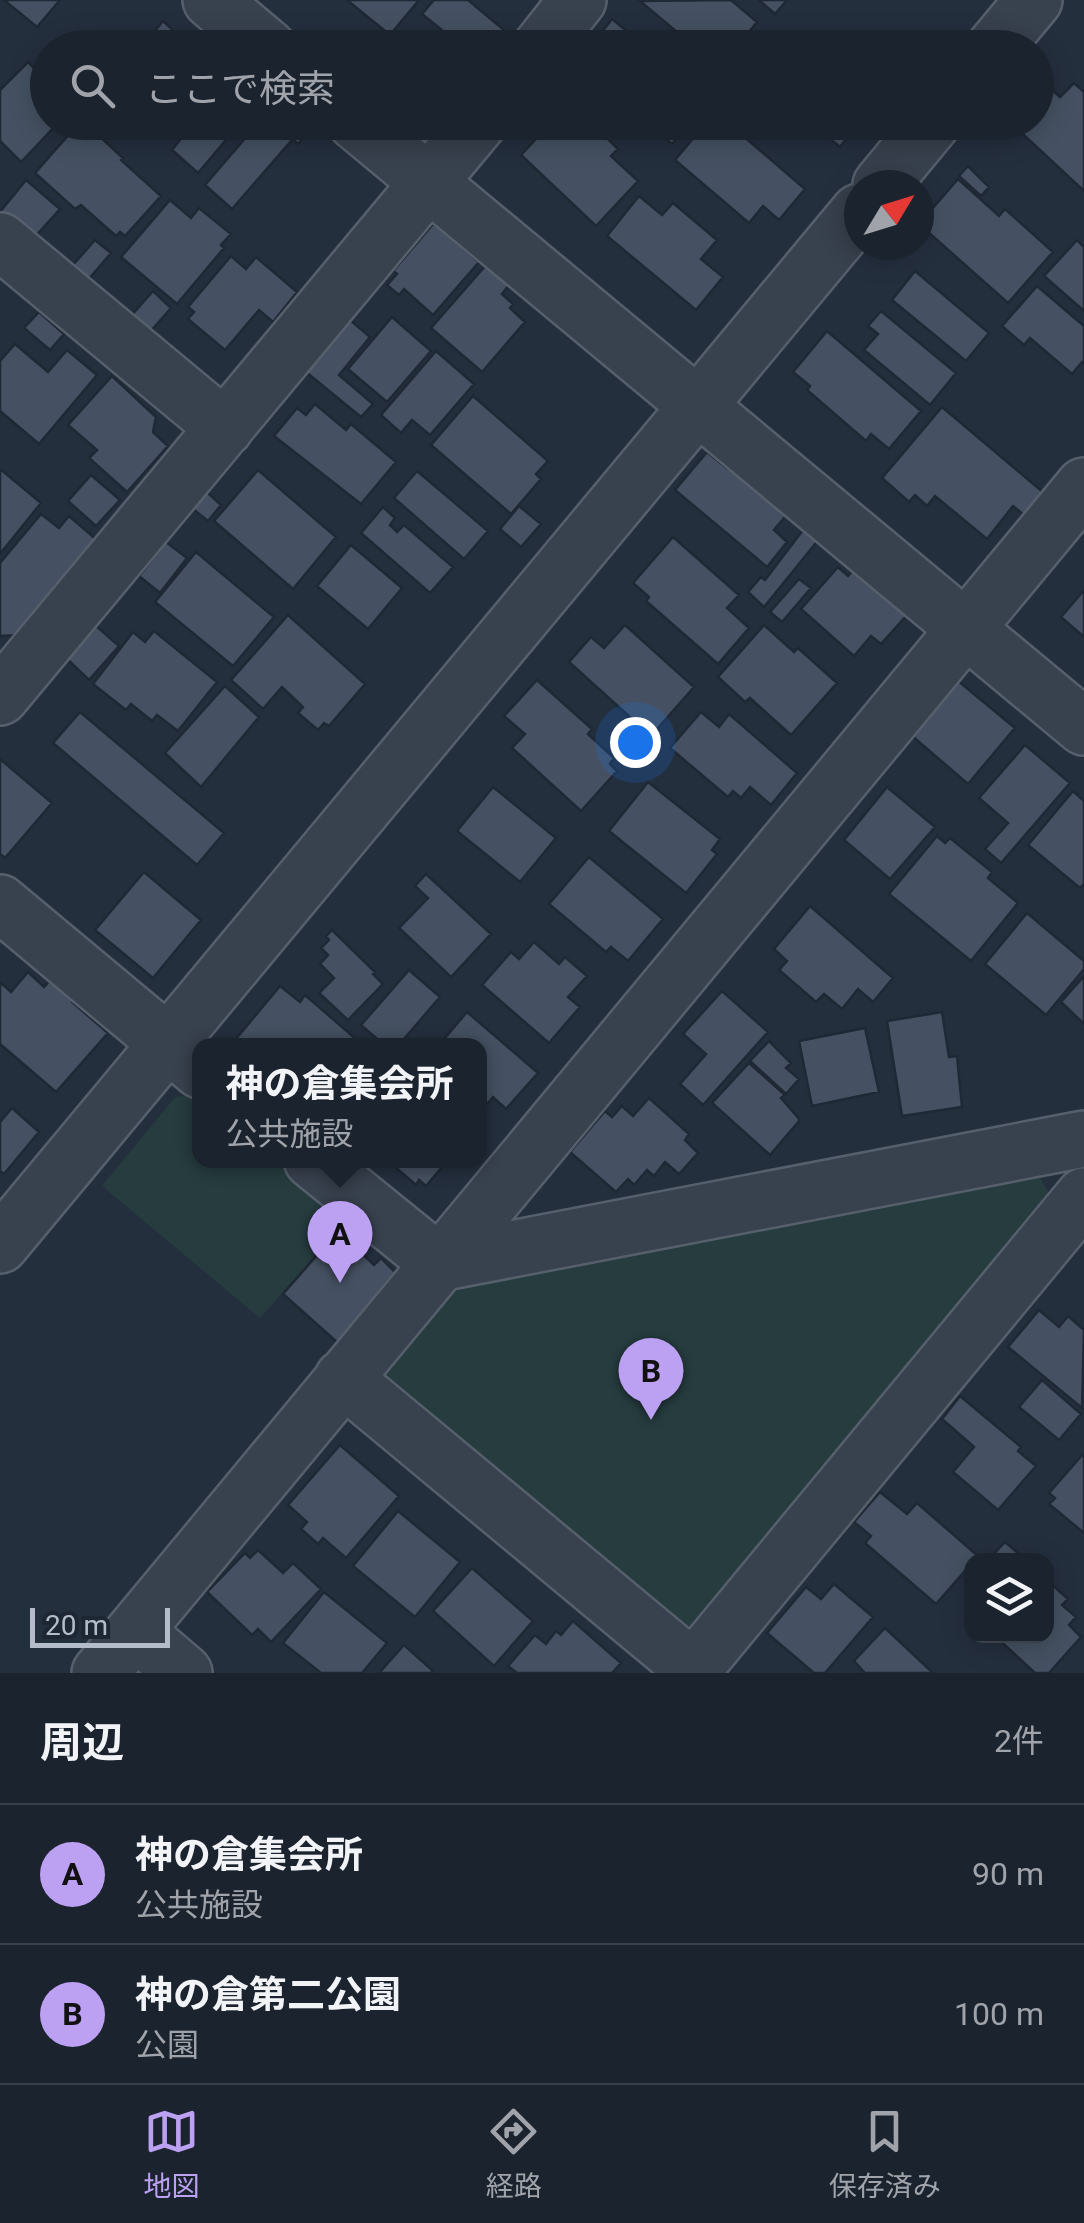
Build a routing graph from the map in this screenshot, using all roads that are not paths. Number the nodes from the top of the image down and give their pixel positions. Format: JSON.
{"nodes":[{"id":1,"x":212,"y":0,"type":"edge"},
{"id":2,"x":578,"y":0,"type":"edge"},
{"id":3,"x":1034,"y":0,"type":"edge"},
{"id":4,"x":247,"y":30,"type":"edge"},
{"id":5,"x":554,"y":30,"type":"edge"},
{"id":6,"x":1009,"y":30,"type":"edge"},
{"id":7,"x":377,"y":140,"type":"edge"},
{"id":8,"x":464,"y":140,"type":"edge"},
{"id":9,"x":917,"y":140,"type":"edge"},
{"id":10,"x":893,"y":170,"type":"edge"},
{"id":11,"x":428,"y":184,"type":"junction"},
{"id":12,"x":844,"y":230,"type":"edge"},
{"id":13,"x":0,"y":242,"type":"edge"},
{"id":14,"x":699,"y":405,"type":"junction"},
{"id":15,"x":224,"y":428,"type":"junction"},
{"id":16,"x":1084,"y":486,"type":"edge"},
{"id":17,"x":964,"y":628,"type":"junction"},
{"id":18,"x":4,"y":685,"type":"edge"},
{"id":19,"x":1084,"y":727,"type":"edge"},
{"id":20,"x":0,"y":903,"type":"edge"},
{"id":21,"x":199,"y":1038,"type":"edge"},
{"id":22,"x":184,"y":1057,"type":"edge"},
{"id":23,"x":1084,"y":1139,"type":"edge"},
{"id":24,"x":322,"y":1168,"type":"edge"},
{"id":25,"x":1084,"y":1196,"type":"edge"},
{"id":26,"x":0,"y":1245,"type":"edge"},
{"id":27,"x":438,"y":1262,"type":"junction"},
{"id":28,"x":343,"y":1378,"type":"junction"},
{"id":29,"x":135,"y":1632,"type":"junction"},
{"id":30,"x":696,"y":1671,"type":"edge"},
{"id":31,"x":100,"y":1673,"type":"edge"},
{"id":32,"x":184,"y":1673,"type":"edge"}],
"edges":[{"from":1,"to":4,"type":"street"},
{"from":2,"to":5,"type":"street"},
{"from":3,"to":6,"type":"street"},
{"from":7,"to":11,"type":"street"},
{"from":8,"to":11,"type":"street"},
{"from":9,"to":10,"type":"street"},
{"from":11,"to":14,"type":"street"},
{"from":11,"to":15,"type":"street"},
{"from":12,"to":14,"type":"street"},
{"from":13,"to":15,"type":"street"},
{"from":14,"to":17,"type":"street"},
{"from":14,"to":21,"type":"street"},
{"from":15,"to":18,"type":"street"},
{"from":16,"to":17,"type":"street"},
{"from":17,"to":19,"type":"street"},
{"from":17,"to":27,"type":"street"},
{"from":20,"to":22,"type":"street"},
{"from":22,"to":26,"type":"street"},
{"from":23,"to":27,"type":"street"},
{"from":24,"to":27,"type":"street"},
{"from":25,"to":30,"type":"street"},
{"from":27,"to":28,"type":"street"},
{"from":28,"to":29,"type":"street"},
{"from":28,"to":30,"type":"street"},
{"from":29,"to":31,"type":"street"},
{"from":29,"to":32,"type":"street"}]}
